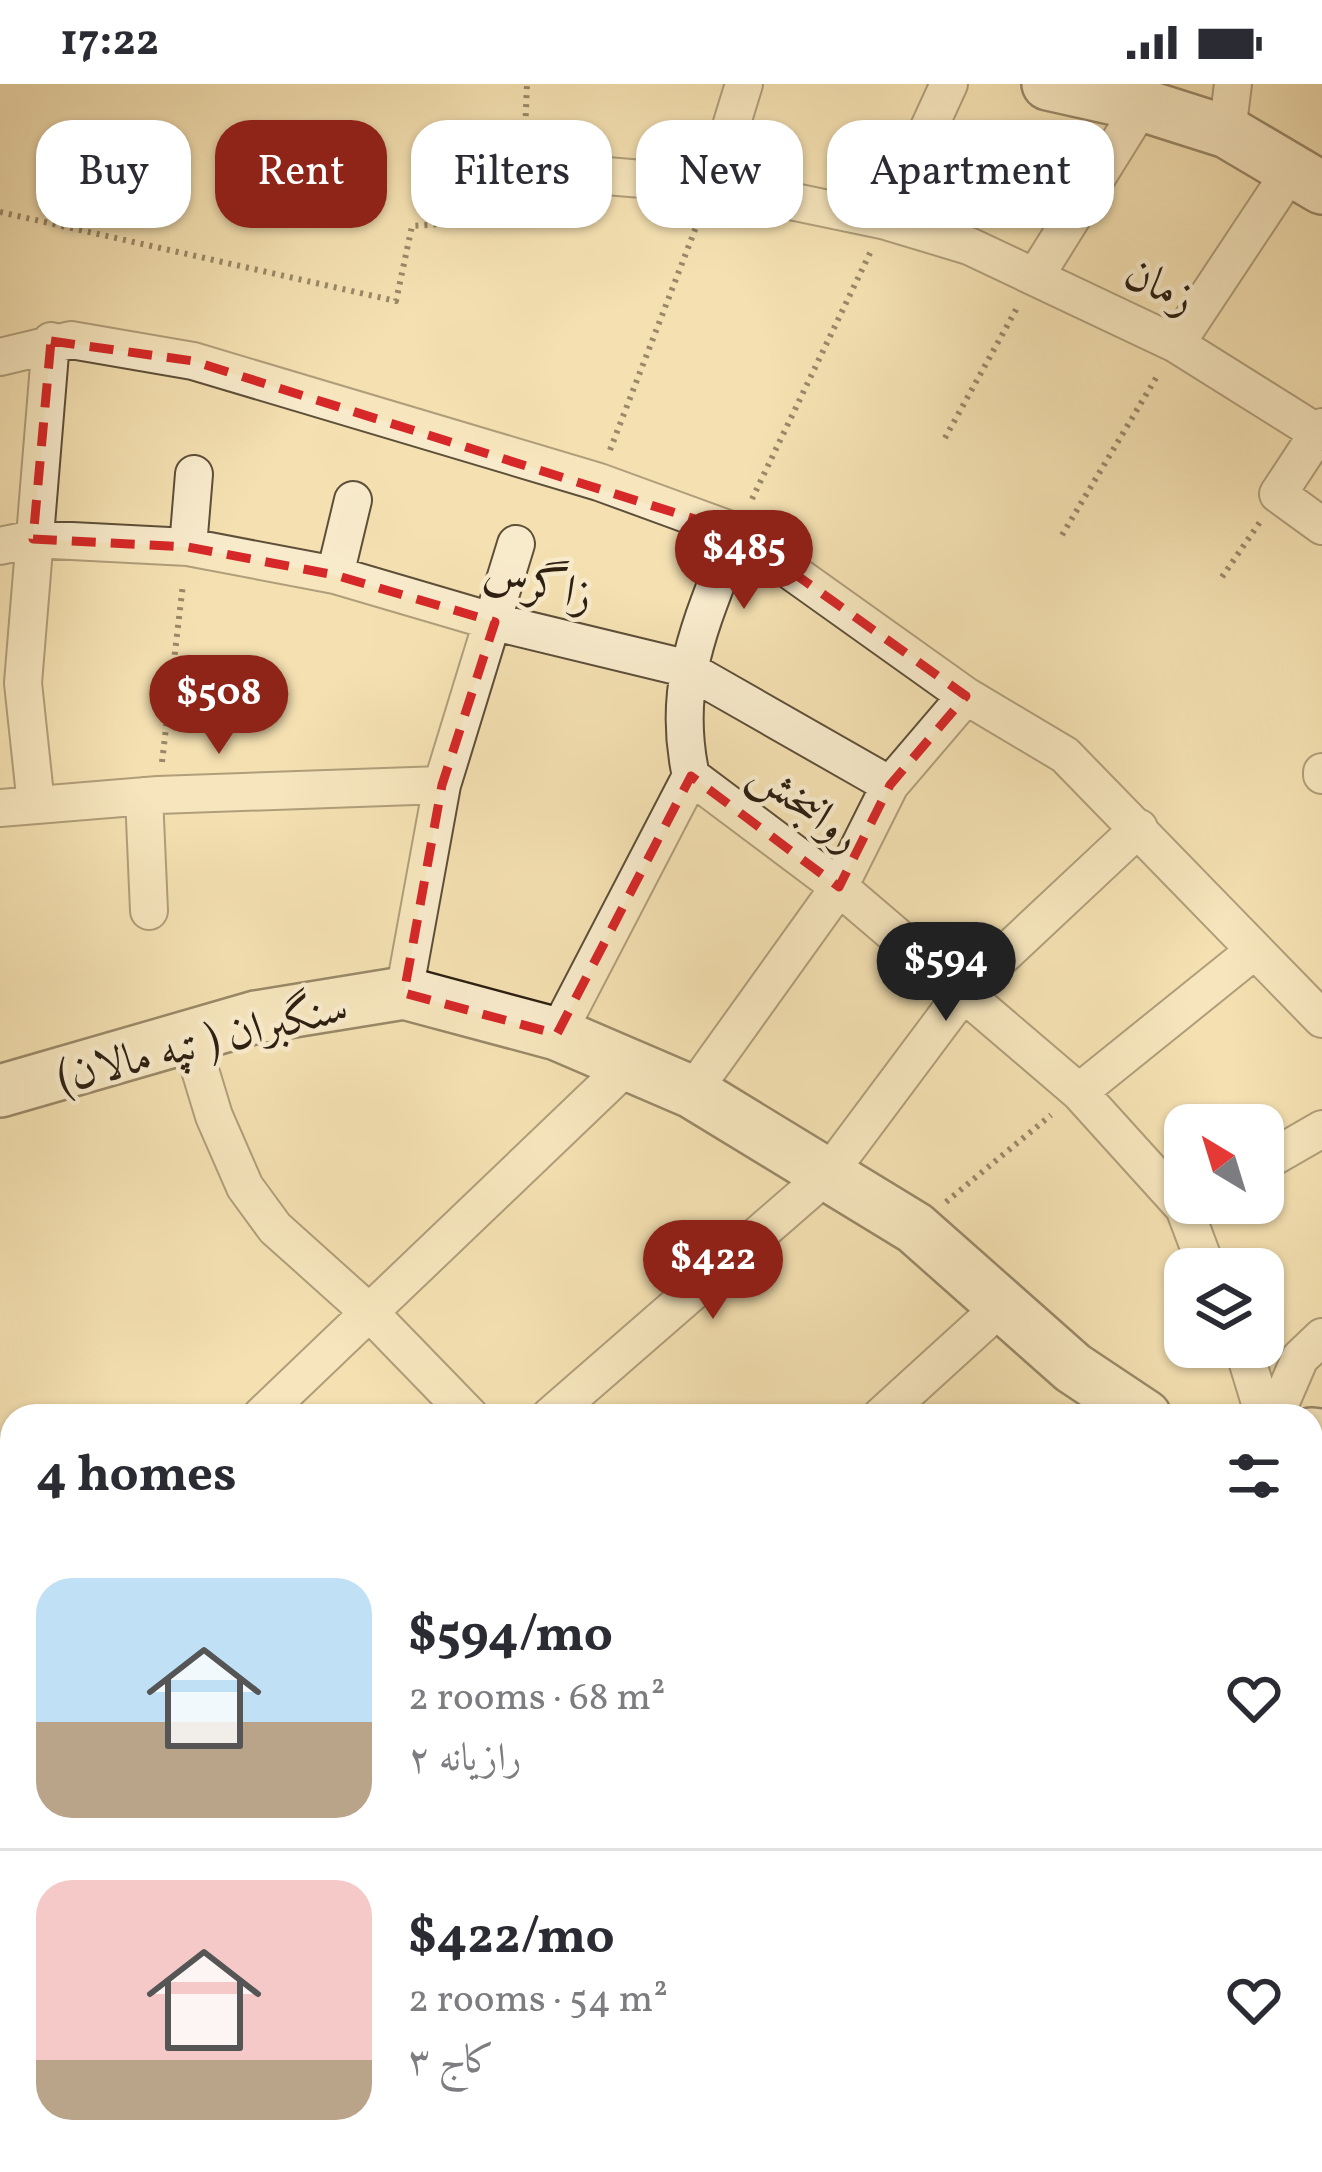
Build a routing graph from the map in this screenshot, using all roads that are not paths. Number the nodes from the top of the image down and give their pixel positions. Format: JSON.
{"nodes":[{"id":1,"x":744,"y":84,"type":"edge"},
{"id":2,"x":949,"y":84,"type":"edge"},
{"id":3,"x":1054,"y":85,"type":"edge"},
{"id":4,"x":1142,"y":105,"type":"junction"},
{"id":5,"x":1230,"y":108,"type":"edge"},
{"id":6,"x":733,"y":120,"type":"edge"},
{"id":7,"x":932,"y":120,"type":"edge"},
{"id":8,"x":1307,"y":179,"type":"edge"},
{"id":9,"x":909,"y":228,"type":"edge"},
{"id":10,"x":1035,"y":277,"type":"junction"},
{"id":11,"x":51,"y":341,"type":"junction"},
{"id":12,"x":1176,"y":344,"type":"junction"},
{"id":13,"x":0,"y":357,"type":"edge"},
{"id":14,"x":1320,"y":430,"type":"edge"},
{"id":15,"x":194,"y":473,"type":"dead end"},
{"id":16,"x":352,"y":500,"type":"dead end"},
{"id":17,"x":1322,"y":526,"type":"edge"},
{"id":18,"x":736,"y":532,"type":"junction"},
{"id":19,"x":17,"y":542,"type":"edge"},
{"id":20,"x":516,"y":544,"type":"dead end"},
{"id":21,"x":188,"y":547,"type":"junction"},
{"id":22,"x":335,"y":575,"type":"junction"},
{"id":23,"x":495,"y":622,"type":"junction"},
{"id":24,"x":685,"y":668,"type":"junction"},
{"id":25,"x":12,"y":685,"type":"edge"},
{"id":26,"x":967,"y":696,"type":"junction"},
{"id":27,"x":691,"y":776,"type":"junction"},
{"id":28,"x":890,"y":784,"type":"junction"},
{"id":29,"x":442,"y":785,"type":"junction"},
{"id":30,"x":151,"y":796,"type":"junction"},
{"id":31,"x":18,"y":807,"type":"edge"},
{"id":32,"x":1139,"y":828,"type":"junction"},
{"id":33,"x":839,"y":887,"type":"junction"},
{"id":34,"x":149,"y":911,"type":"dead end"},
{"id":35,"x":1254,"y":951,"type":"junction"},
{"id":36,"x":964,"y":992,"type":"junction"},
{"id":37,"x":404,"y":993,"type":"junction"},
{"id":38,"x":1322,"y":1018,"type":"edge"},
{"id":39,"x":557,"y":1034,"type":"junction"},
{"id":40,"x":190,"y":1037,"type":"junction"},
{"id":41,"x":629,"y":1064,"type":"junction"},
{"id":42,"x":0,"y":1091,"type":"edge"},
{"id":43,"x":1079,"y":1092,"type":"junction"},
{"id":44,"x":692,"y":1093,"type":"junction"},
{"id":45,"x":1322,"y":1129,"type":"edge"},
{"id":46,"x":1284,"y":1151,"type":"edge"},
{"id":47,"x":828,"y":1174,"type":"junction"},
{"id":48,"x":1164,"y":1180,"type":"edge"},
{"id":49,"x":1005,"y":1303,"type":"junction"},
{"id":50,"x":372,"y":1315,"type":"junction"},
{"id":51,"x":1322,"y":1337,"type":"edge"},
{"id":52,"x":1249,"y":1368,"type":"edge"},
{"id":53,"x":274,"y":1404,"type":"edge"},
{"id":54,"x":458,"y":1404,"type":"edge"},
{"id":55,"x":564,"y":1404,"type":"edge"},
{"id":56,"x":894,"y":1404,"type":"edge"},
{"id":57,"x":1127,"y":1404,"type":"edge"},
{"id":58,"x":1260,"y":1404,"type":"edge"},
{"id":59,"x":1280,"y":1404,"type":"edge"}],
"edges":[{"from":1,"to":6,"type":"street"},
{"from":2,"to":7,"type":"street"},
{"from":3,"to":4,"type":"main road"},
{"from":4,"to":5,"type":"main road"},
{"from":4,"to":10,"type":"street"},
{"from":5,"to":8,"type":"main road"},
{"from":8,"to":12,"type":"street"},
{"from":9,"to":10,"type":"street","name":"زمان"},
{"from":10,"to":12,"type":"street","name":"زمان"},
{"from":11,"to":13,"type":"street"},
{"from":11,"to":18,"type":"street"},
{"from":11,"to":19,"type":"street"},
{"from":12,"to":14,"type":"street","name":"زمان"},
{"from":14,"to":17,"type":"street","name":"زمان"},
{"from":15,"to":21,"type":"street"},
{"from":16,"to":22,"type":"street"},
{"from":18,"to":24,"type":"street"},
{"from":18,"to":26,"type":"street"},
{"from":19,"to":21,"type":"street","name":"زاگرس"},
{"from":19,"to":25,"type":"street"},
{"from":20,"to":23,"type":"street"},
{"from":21,"to":22,"type":"street","name":"زاگرس"},
{"from":22,"to":23,"type":"street","name":"زاگرس"},
{"from":23,"to":24,"type":"street","name":"زاگرس"},
{"from":23,"to":29,"type":"street"},
{"from":24,"to":27,"type":"street"},
{"from":24,"to":28,"type":"street","name":"زاگرس"},
{"from":25,"to":31,"type":"street"},
{"from":26,"to":28,"type":"street"},
{"from":26,"to":32,"type":"street"},
{"from":27,"to":33,"type":"street","name":"روانبخش"},
{"from":27,"to":39,"type":"street"},
{"from":28,"to":33,"type":"street"},
{"from":29,"to":30,"type":"street"},
{"from":29,"to":37,"type":"street"},
{"from":30,"to":31,"type":"street"},
{"from":30,"to":34,"type":"street"},
{"from":32,"to":35,"type":"street"},
{"from":32,"to":36,"type":"street"},
{"from":33,"to":36,"type":"street","name":"روانبخش"},
{"from":33,"to":44,"type":"street"},
{"from":35,"to":38,"type":"street"},
{"from":35,"to":43,"type":"street"},
{"from":36,"to":43,"type":"street","name":"روانبخش"},
{"from":36,"to":47,"type":"street"},
{"from":37,"to":39,"type":"main road","name":"سنگبران ( تپه مالان)"},
{"from":37,"to":40,"type":"main road","name":"سنگبران ( تپه مالان)"},
{"from":39,"to":41,"type":"main road","name":"سنگبران ( تپه مالان)"},
{"from":40,"to":42,"type":"main road","name":"سنگبران ( تپه مالان)"},
{"from":40,"to":50,"type":"street"},
{"from":41,"to":44,"type":"main road","name":"سنگبران ( تپه مالان)"},
{"from":41,"to":50,"type":"street"},
{"from":43,"to":48,"type":"street","name":"روانبخش"},
{"from":44,"to":47,"type":"main road","name":"سنگبران ( تپه مالان)"},
{"from":45,"to":46,"type":"street"},
{"from":47,"to":49,"type":"main road","name":"سنگبران ( تپه مالان)"},
{"from":47,"to":55,"type":"street"},
{"from":49,"to":56,"type":"street"},
{"from":49,"to":57,"type":"main road","name":"سنگبران ( تپه مالان)"},
{"from":50,"to":53,"type":"street"},
{"from":50,"to":54,"type":"street"},
{"from":51,"to":59,"type":"street"},
{"from":52,"to":58,"type":"street"}]}
